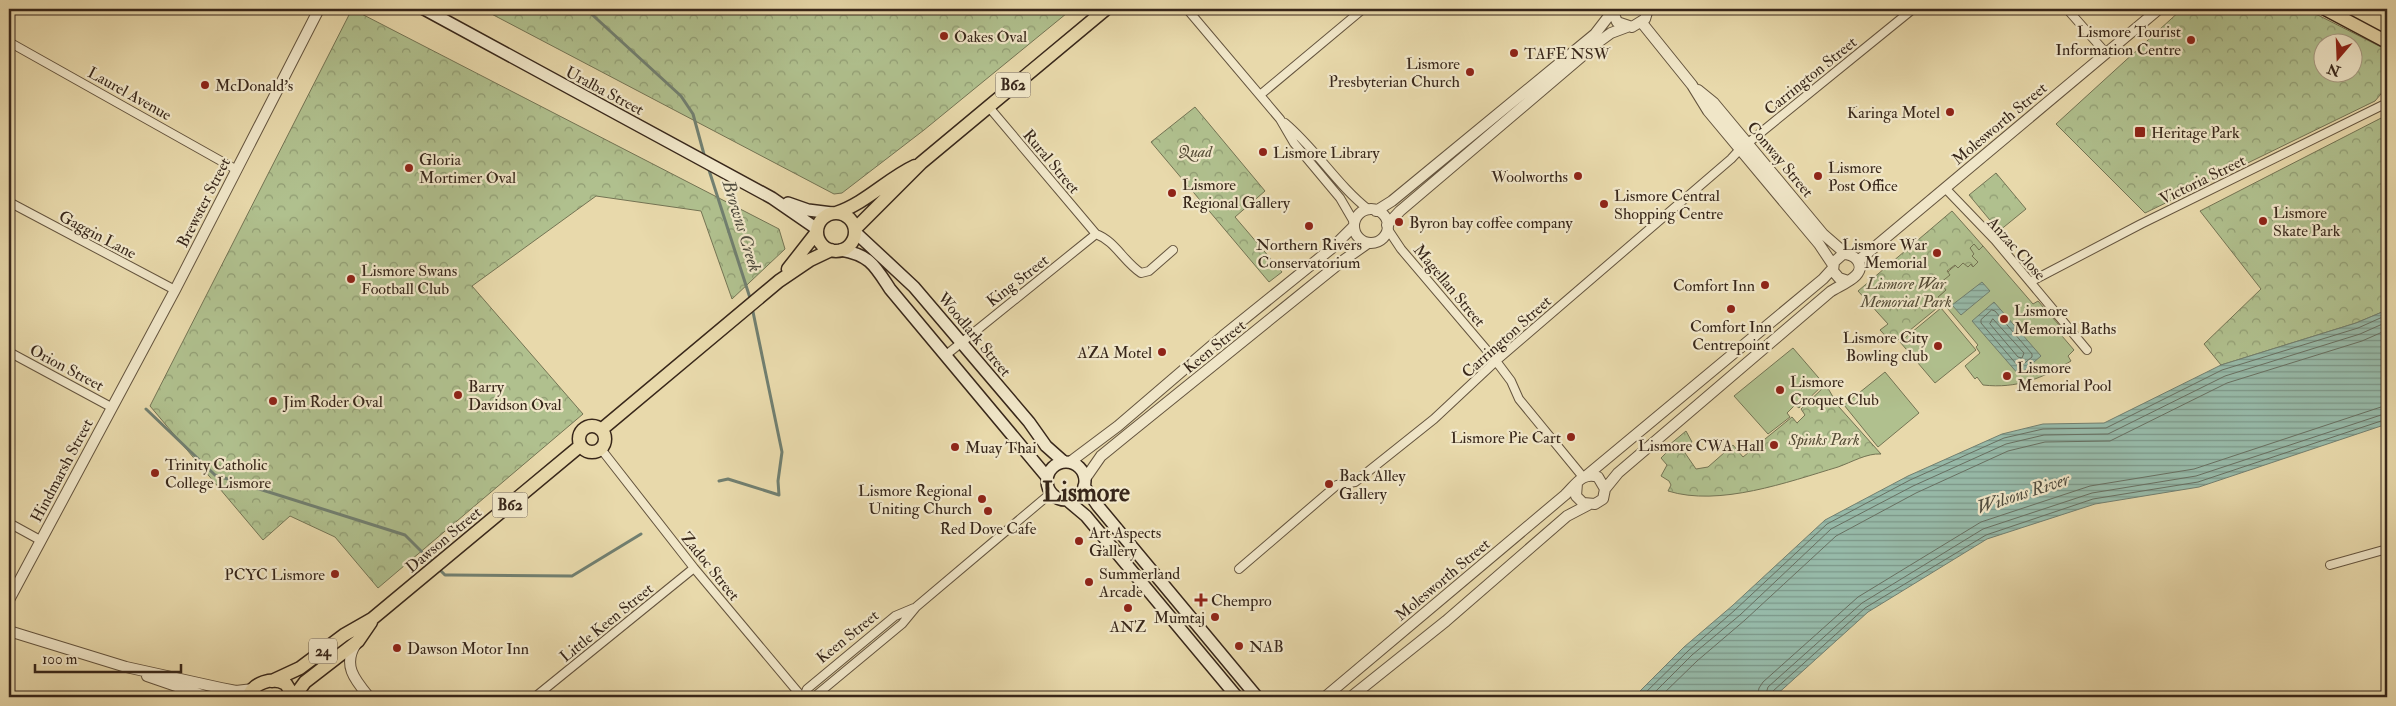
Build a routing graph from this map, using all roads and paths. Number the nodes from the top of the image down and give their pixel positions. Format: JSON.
{"nodes":[{"id":1,"x":318,"y":9,"type":"edge"},
{"id":2,"x":424,"y":9,"type":"edge"},
{"id":3,"x":1106,"y":9,"type":"edge"},
{"id":4,"x":1187,"y":9,"type":"edge"},
{"id":5,"x":1363,"y":9,"type":"edge"},
{"id":6,"x":1648,"y":9,"type":"edge"},
{"id":7,"x":1912,"y":9,"type":"edge"},
{"id":8,"x":2067,"y":9,"type":"edge"},
{"id":9,"x":2159,"y":9,"type":"edge"},
{"id":10,"x":2325,"y":9,"type":"edge"},
{"id":11,"x":1612,"y":10,"type":"edge"},
{"id":12,"x":1642,"y":23,"type":"junction"},
{"id":13,"x":1627,"y":27,"type":"junction"},
{"id":14,"x":9,"y":42,"type":"edge"},
{"id":15,"x":2387,"y":42,"type":"edge"},
{"id":16,"x":2106,"y":54,"type":"junction"},
{"id":17,"x":1692,"y":85,"type":"junction"},
{"id":18,"x":1260,"y":95,"type":"junction"},
{"id":19,"x":2387,"y":103,"type":"edge"},
{"id":20,"x":988,"y":106,"type":"junction"},
{"id":21,"x":1280,"y":118,"type":"junction"},
{"id":22,"x":1745,"y":146,"type":"junction"},
{"id":23,"x":921,"y":163,"type":"junction"},
{"id":24,"x":237,"y":170,"type":"junction"},
{"id":25,"x":1945,"y":188,"type":"junction"},
{"id":26,"x":772,"y":198,"type":"junction"},
{"id":27,"x":9,"y":202,"type":"edge"},
{"id":28,"x":1372,"y":210,"type":"junction"},
{"id":29,"x":834,"y":213,"type":"junction"},
{"id":30,"x":1354,"y":224,"type":"junction"},
{"id":31,"x":1387,"y":227,"type":"junction"},
{"id":32,"x":817,"y":231,"type":"junction"},
{"id":33,"x":855,"y":231,"type":"junction"},
{"id":34,"x":1096,"y":234,"type":"junction"},
{"id":35,"x":1368,"y":243,"type":"junction"},
{"id":36,"x":836,"y":250,"type":"junction"},
{"id":37,"x":1173,"y":250,"type":"dead end"},
{"id":38,"x":1846,"y":254,"type":"junction"},
{"id":39,"x":1858,"y":260,"type":"junction"},
{"id":40,"x":1833,"y":266,"type":"junction"},
{"id":41,"x":779,"y":281,"type":"junction"},
{"id":42,"x":1848,"y":281,"type":"junction"},
{"id":43,"x":2030,"y":282,"type":"junction"},
{"id":44,"x":174,"y":290,"type":"junction"},
{"id":45,"x":962,"y":342,"type":"junction"},
{"id":46,"x":2087,"y":350,"type":"dead end"},
{"id":47,"x":9,"y":352,"type":"edge"},
{"id":48,"x":946,"y":355,"type":"junction"},
{"id":49,"x":1496,"y":361,"type":"junction"},
{"id":50,"x":112,"y":408,"type":"junction"},
{"id":51,"x":601,"y":430,"type":"junction"},
{"id":52,"x":580,"y":446,"type":"junction"},
{"id":53,"x":601,"y":449,"type":"junction"},
{"id":54,"x":1067,"y":462,"type":"junction"},
{"id":55,"x":1047,"y":477,"type":"junction"},
{"id":56,"x":1582,"y":478,"type":"junction"},
{"id":57,"x":1084,"y":482,"type":"junction"},
{"id":58,"x":1605,"y":489,"type":"junction"},
{"id":59,"x":1051,"y":493,"type":"junction"},
{"id":60,"x":1067,"y":500,"type":"junction"},
{"id":61,"x":1588,"y":505,"type":"junction"},
{"id":62,"x":9,"y":523,"type":"edge"},
{"id":63,"x":40,"y":540,"type":"junction"},
{"id":64,"x":2387,"y":549,"type":"edge"},
{"id":65,"x":2330,"y":565,"type":"dead end"},
{"id":66,"x":694,"y":568,"type":"junction"},
{"id":67,"x":1239,"y":569,"type":"dead end"},
{"id":68,"x":9,"y":600,"type":"edge"},
{"id":69,"x":916,"y":607,"type":"junction"},
{"id":70,"x":372,"y":619,"type":"junction"},
{"id":71,"x":9,"y":631,"type":"edge"},
{"id":72,"x":358,"y":641,"type":"junction"},
{"id":73,"x":126,"y":667,"type":"junction"},
{"id":74,"x":272,"y":681,"type":"junction"},
{"id":75,"x":250,"y":693,"type":"edge"},
{"id":76,"x":208,"y":697,"type":"edge"},
{"id":77,"x":294,"y":697,"type":"edge"},
{"id":78,"x":369,"y":697,"type":"edge"},
{"id":79,"x":535,"y":697,"type":"edge"},
{"id":80,"x":803,"y":697,"type":"edge"},
{"id":81,"x":814,"y":697,"type":"edge"},
{"id":82,"x":1237,"y":697,"type":"edge"},
{"id":83,"x":1257,"y":697,"type":"edge"},
{"id":84,"x":1325,"y":697,"type":"edge"},
{"id":85,"x":1351,"y":697,"type":"edge"}],
"edges":[{"from":1,"to":24,"type":"street","name":"Brewster Street"},
{"from":2,"to":26,"type":"main road","name":"Uralba Street"},
{"from":3,"to":20,"type":"main road","number":"B62"},
{"from":4,"to":18,"type":"street"},
{"from":5,"to":18,"type":"street"},
{"from":6,"to":12,"type":"street"},
{"from":7,"to":22,"type":"street","name":"Carrington Street"},
{"from":8,"to":16,"type":"street"},
{"from":9,"to":16,"type":"street","name":"Molesworth Street"},
{"from":10,"to":15,"type":"main road"},
{"from":11,"to":13,"type":"street"},
{"from":11,"to":28,"type":"street"},
{"from":12,"to":13,"type":"street"},
{"from":12,"to":17,"type":"street","name":"Conway Street"},
{"from":13,"to":31,"type":"street"},
{"from":14,"to":24,"type":"street","name":"Laurel Avenue"},
{"from":16,"to":25,"type":"street","name":"Molesworth Street"},
{"from":17,"to":22,"type":"street","name":"Conway Street"},
{"from":17,"to":22,"type":"street","name":"Conway Street"},
{"from":18,"to":21,"type":"street"},
{"from":19,"to":43,"type":"street","name":"Victoria Street"},
{"from":20,"to":23,"type":"main road","number":"B62"},
{"from":20,"to":34,"type":"street","name":"Rural Street"},
{"from":21,"to":28,"type":"street"},
{"from":21,"to":30,"type":"street"},
{"from":22,"to":38,"type":"street","name":"Conway Street"},
{"from":22,"to":40,"type":"street","name":"Conway Street"},
{"from":22,"to":49,"type":"street","name":"Carrington Street"},
{"from":23,"to":29,"type":"main road","number":"B62"},
{"from":23,"to":33,"type":"main road","number":"B62"},
{"from":24,"to":44,"type":"street","name":"Brewster Street"},
{"from":25,"to":39,"type":"street","name":"Molesworth Street"},
{"from":25,"to":43,"type":"street","name":"Anzac Close"},
{"from":26,"to":29,"type":"main road","name":"Uralba Street"},
{"from":26,"to":32,"type":"main road","name":"Uralba Street"},
{"from":27,"to":44,"type":"street","name":"Gaggin Lane"},
{"from":28,"to":30,"type":"street"},
{"from":28,"to":31,"type":"street"},
{"from":29,"to":32,"type":"main road","number":"B62"},
{"from":29,"to":33,"type":"main road"},
{"from":30,"to":35,"type":"street"},
{"from":30,"to":54,"type":"street","name":"Keen Street"},
{"from":31,"to":35,"type":"street"},
{"from":31,"to":49,"type":"street","name":"Magellan Street"},
{"from":32,"to":36,"type":"main road"},
{"from":32,"to":41,"type":"main road","number":"B62"},
{"from":33,"to":36,"type":"main road","number":"B62"},
{"from":33,"to":45,"type":"main road","name":"Woodlark Street"},
{"from":34,"to":37,"type":"street"},
{"from":34,"to":45,"type":"street","name":"King Street"},
{"from":35,"to":57,"type":"street","name":"Keen Street"},
{"from":36,"to":41,"type":"main road","number":"B62"},
{"from":36,"to":48,"type":"main road"},
{"from":38,"to":39,"type":"street"},
{"from":38,"to":40,"type":"street"},
{"from":39,"to":42,"type":"street"},
{"from":40,"to":42,"type":"street"},
{"from":40,"to":56,"type":"street","name":"Molesworth Street"},
{"from":41,"to":51,"type":"main road","number":"B62"},
{"from":42,"to":58,"type":"street"},
{"from":43,"to":46,"type":"street","name":"Anzac Close"},
{"from":44,"to":50,"type":"street","name":"Brewster Street"},
{"from":45,"to":48,"type":"street","name":"King Street"},
{"from":45,"to":54,"type":"main road","name":"Woodlark Street"},
{"from":47,"to":50,"type":"street","name":"Orion Street"},
{"from":48,"to":55,"type":"main road"},
{"from":49,"to":56,"type":"street","name":"Magellan Street"},
{"from":49,"to":67,"type":"street","name":"Carrington Street"},
{"from":50,"to":63,"type":"street","name":"Hindmarsh Street"},
{"from":51,"to":52,"type":"main road","number":"B62"},
{"from":51,"to":53,"type":"main road"},
{"from":52,"to":53,"type":"main road"},
{"from":52,"to":70,"type":"main road","name":"Dawson Street","number":"B62"},
{"from":53,"to":66,"type":"street","name":"Zadoc Street"},
{"from":54,"to":55,"type":"main road"},
{"from":54,"to":57,"type":"main road"},
{"from":55,"to":59,"type":"main road"},
{"from":56,"to":58,"type":"street"},
{"from":56,"to":61,"type":"street"},
{"from":56,"to":84,"type":"street","name":"Molesworth Street"},
{"from":57,"to":60,"type":"main road"},
{"from":57,"to":83,"type":"main road"},
{"from":58,"to":61,"type":"street"},
{"from":59,"to":60,"type":"main road"},
{"from":59,"to":69,"type":"street","name":"Keen Street"},
{"from":60,"to":82,"type":"main road"},
{"from":61,"to":85,"type":"street","name":"Molesworth Street"},
{"from":62,"to":63,"type":"street"},
{"from":63,"to":68,"type":"street","name":"Hindmarsh Street"},
{"from":64,"to":65,"type":"street"},
{"from":66,"to":79,"type":"street","name":"Little Keen Street"},
{"from":66,"to":80,"type":"street","name":"Zadoc Street"},
{"from":69,"to":80,"type":"street","name":"Keen Street"},
{"from":69,"to":81,"type":"street","name":"Keen Street"},
{"from":70,"to":72,"type":"main road","name":"Dawson Street","number":"B62"},
{"from":70,"to":74,"type":"main road","name":"Dawson Street","number":"24"},
{"from":71,"to":73,"type":"street"},
{"from":72,"to":77,"type":"main road","name":"Dawson Street","number":"B62"},
{"from":72,"to":78,"type":"street"},
{"from":73,"to":75,"type":"street"},
{"from":73,"to":76,"type":"street"},
{"from":74,"to":75,"type":"main road","name":"Dawson Street"},
{"from":74,"to":77,"type":"main road","number":"B62"}]}
